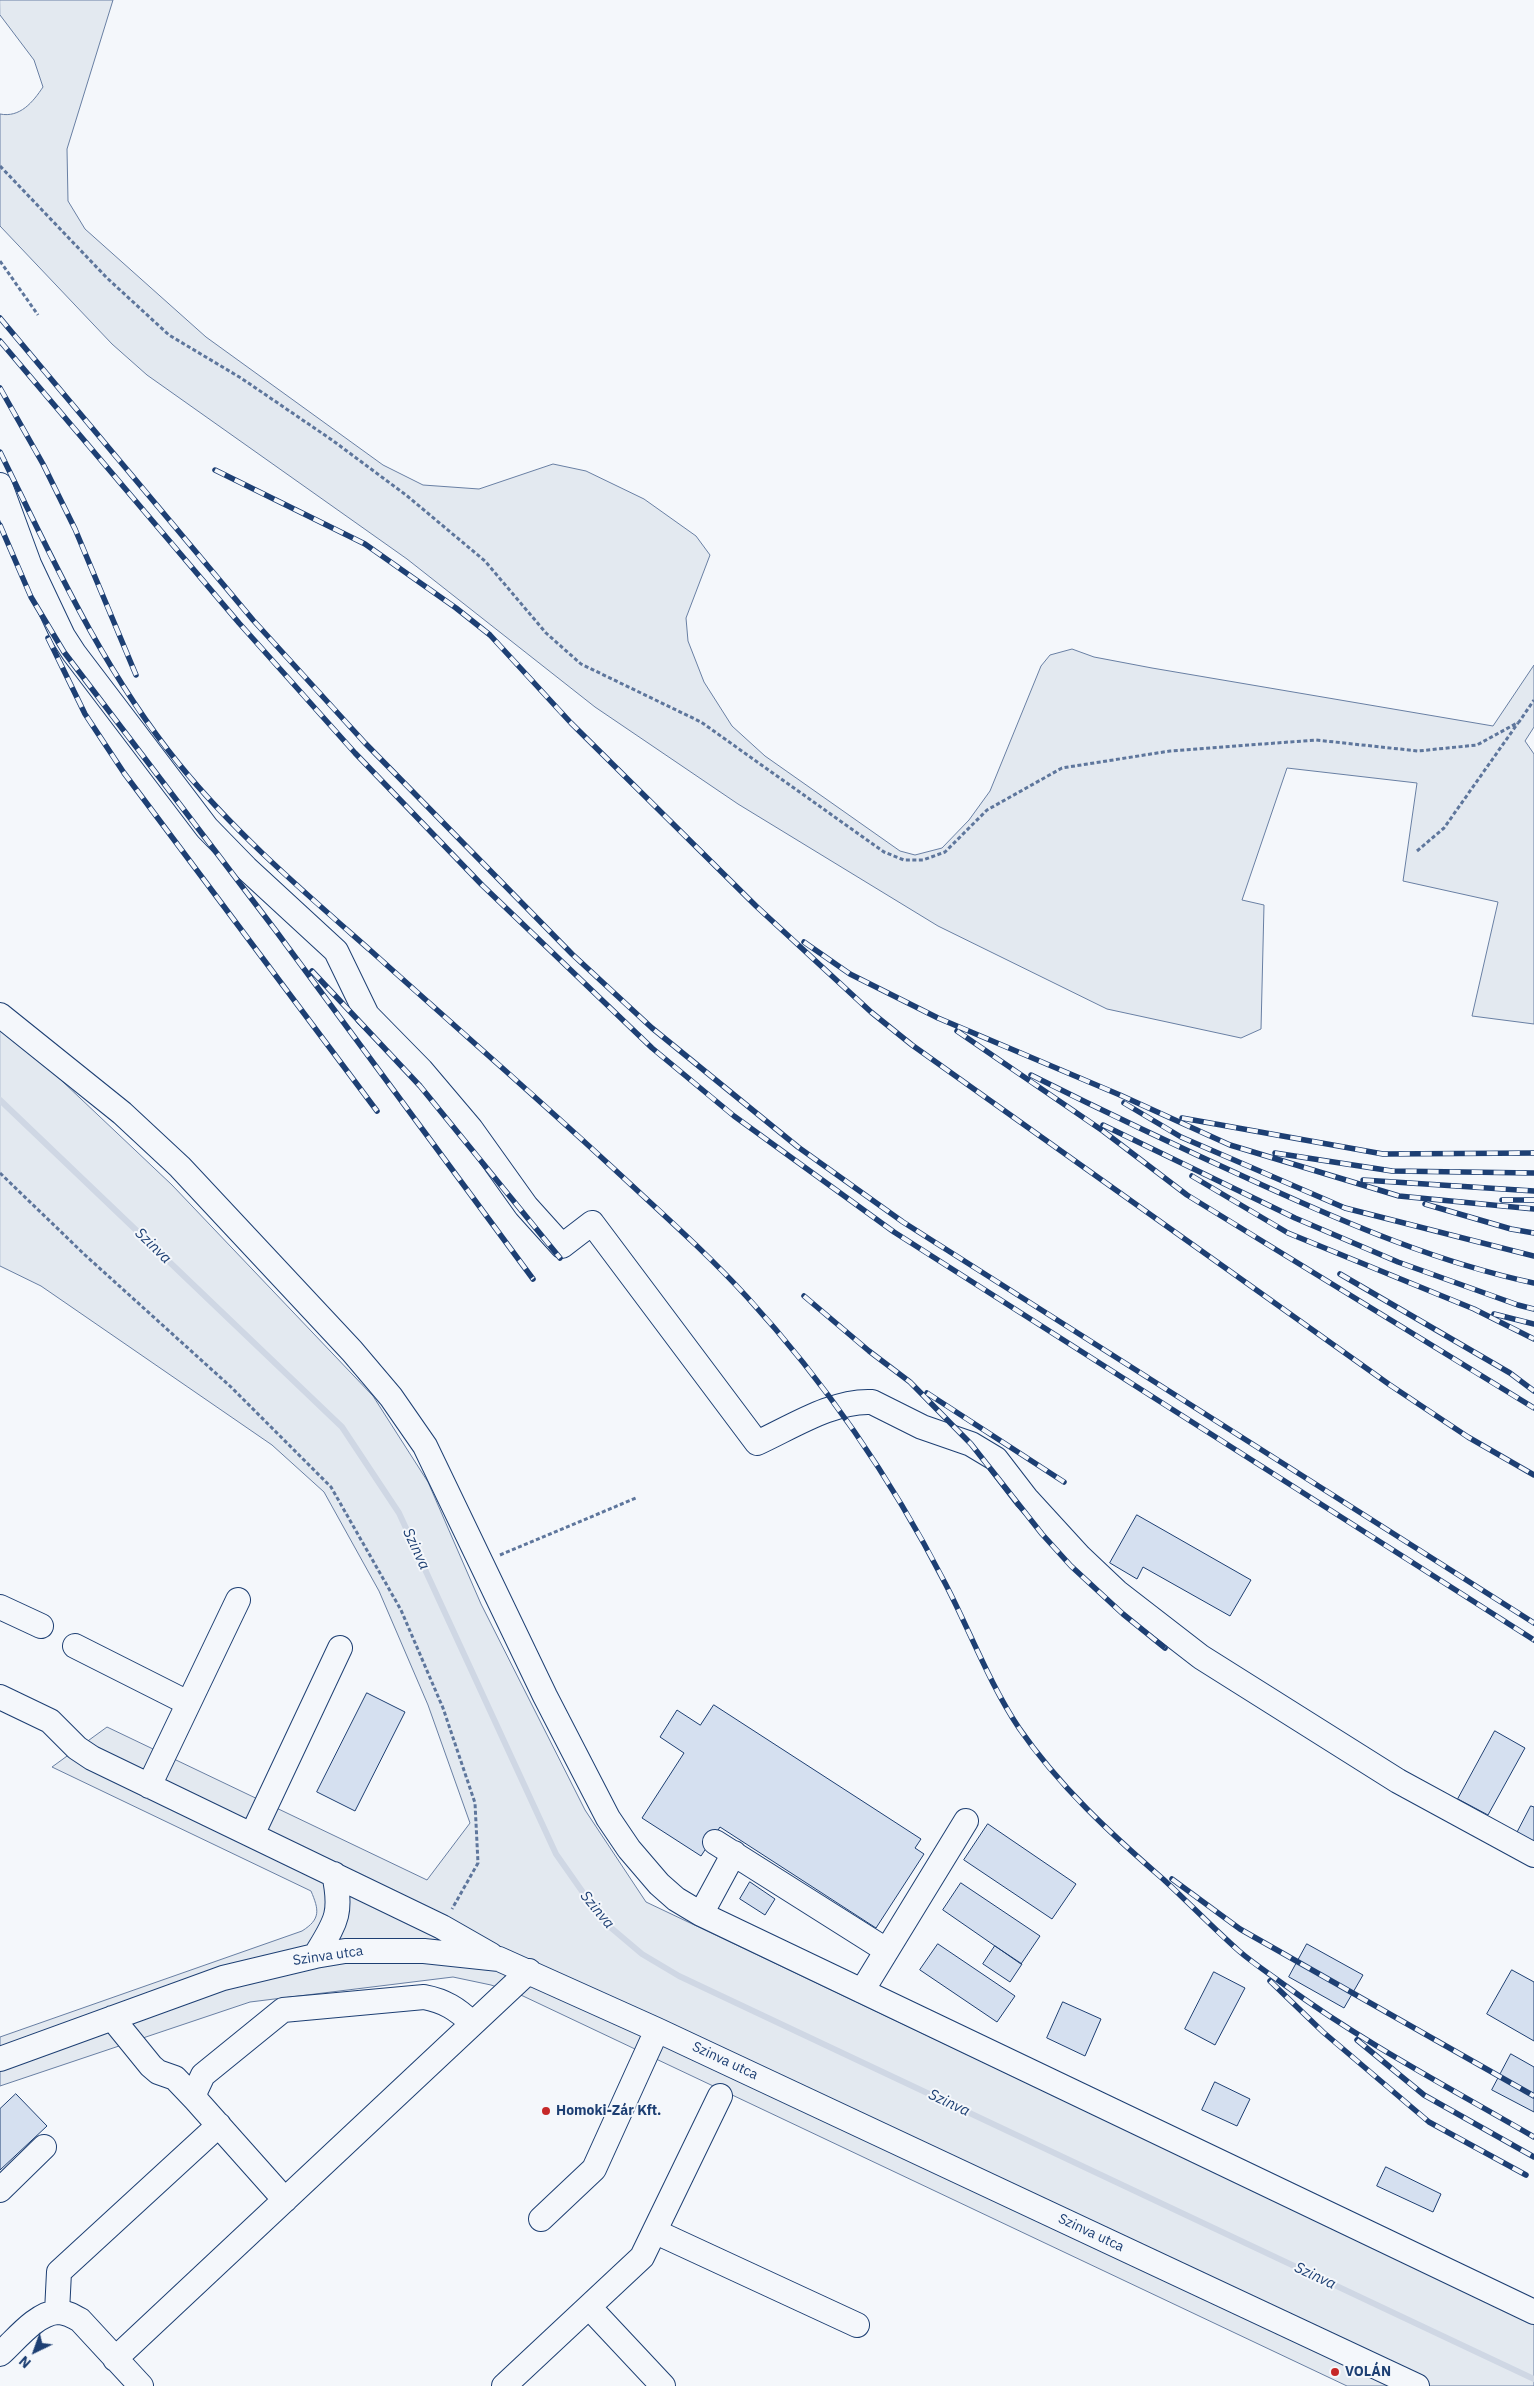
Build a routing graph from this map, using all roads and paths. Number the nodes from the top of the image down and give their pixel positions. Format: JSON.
{"nodes":[{"id":1,"x":0,"y":166,"type":"edge"},
{"id":2,"x":0,"y":260,"type":"edge"},
{"id":3,"x":38,"y":315,"type":"dead end"},
{"id":4,"x":0,"y":485,"type":"edge"},
{"id":5,"x":1534,"y":700,"type":"edge"},
{"id":6,"x":1519,"y":722,"type":"junction"},
{"id":7,"x":1417,"y":851,"type":"dead end"},
{"id":8,"x":0,"y":1015,"type":"edge"},
{"id":9,"x":0,"y":1173,"type":"edge"},
{"id":10,"x":636,"y":1498,"type":"dead end"},
{"id":11,"x":481,"y":1564,"type":"junction"},
{"id":12,"x":238,"y":1600,"type":"dead end"},
{"id":13,"x":0,"y":1608,"type":"edge"},
{"id":14,"x":41,"y":1626,"type":"dead end"},
{"id":15,"x":74,"y":1646,"type":"dead end"},
{"id":16,"x":340,"y":1648,"type":"dead end"},
{"id":17,"x":0,"y":1697,"type":"edge"},
{"id":18,"x":188,"y":1703,"type":"junction"},
{"id":19,"x":149,"y":1786,"type":"junction"},
{"id":20,"x":966,"y":1821,"type":"dead end"},
{"id":21,"x":252,"y":1835,"type":"junction"},
{"id":22,"x":1534,"y":1855,"type":"edge"},
{"id":23,"x":334,"y":1874,"type":"junction"},
{"id":24,"x":698,"y":1913,"type":"junction"},
{"id":25,"x":442,"y":1927,"type":"junction"},
{"id":26,"x":886,"y":1950,"type":"junction"},
{"id":27,"x":315,"y":1956,"type":"junction"},
{"id":28,"x":499,"y":1959,"type":"junction"},
{"id":29,"x":529,"y":1971,"type":"junction"},
{"id":30,"x":862,"y":1991,"type":"junction"},
{"id":31,"x":112,"y":2018,"type":"junction"},
{"id":32,"x":472,"y":2024,"type":"junction"},
{"id":33,"x":657,"y":2030,"type":"junction"},
{"id":34,"x":0,"y":2059,"type":"edge"},
{"id":35,"x":720,"y":2096,"type":"dead end"},
{"id":36,"x":196,"y":2100,"type":"junction"},
{"id":37,"x":219,"y":2125,"type":"junction"},
{"id":38,"x":44,"y":2147,"type":"dead end"},
{"id":39,"x":0,"y":2190,"type":"edge"},
{"id":40,"x":285,"y":2200,"type":"junction"},
{"id":41,"x":541,"y":2219,"type":"dead end"},
{"id":42,"x":656,"y":2232,"type":"junction"},
{"id":43,"x":589,"y":2307,"type":"junction"},
{"id":44,"x":58,"y":2312,"type":"junction"},
{"id":45,"x":1534,"y":2312,"type":"edge"},
{"id":46,"x":857,"y":2326,"type":"dead end"},
{"id":47,"x":0,"y":2354,"type":"edge"},
{"id":48,"x":115,"y":2359,"type":"junction"},
{"id":49,"x":141,"y":2386,"type":"edge"},
{"id":50,"x":504,"y":2386,"type":"edge"},
{"id":51,"x":663,"y":2386,"type":"edge"},
{"id":52,"x":1417,"y":2386,"type":"edge"}],
"edges":[{"from":1,"to":6,"type":"path"},
{"from":2,"to":3,"type":"path"},
{"from":4,"to":22,"type":"street"},
{"from":5,"to":6,"type":"path"},
{"from":6,"to":7,"type":"path"},
{"from":8,"to":11,"type":"street"},
{"from":9,"to":25,"type":"path"},
{"from":10,"to":11,"type":"path"},
{"from":11,"to":24,"type":"street"},
{"from":12,"to":18,"type":"street"},
{"from":13,"to":14,"type":"street"},
{"from":15,"to":18,"type":"street"},
{"from":16,"to":21,"type":"street"},
{"from":17,"to":19,"type":"street"},
{"from":18,"to":19,"type":"street"},
{"from":19,"to":21,"type":"street"},
{"from":20,"to":26,"type":"street"},
{"from":21,"to":23,"type":"street"},
{"from":23,"to":25,"type":"street"},
{"from":23,"to":27,"type":"street"},
{"from":24,"to":26,"type":"street"},
{"from":24,"to":30,"type":"street"},
{"from":25,"to":28,"type":"street"},
{"from":26,"to":30,"type":"street"},
{"from":27,"to":28,"type":"street","name":"Szinva utca"},
{"from":27,"to":31,"type":"street","name":"Szinva utca"},
{"from":28,"to":29,"type":"street","name":"Szinva utca"},
{"from":29,"to":32,"type":"street"},
{"from":29,"to":33,"type":"street","name":"Szinva utca"},
{"from":30,"to":45,"type":"street"},
{"from":31,"to":34,"type":"street","name":"Szinva utca"},
{"from":31,"to":36,"type":"street"},
{"from":32,"to":36,"type":"street"},
{"from":32,"to":40,"type":"street"},
{"from":33,"to":41,"type":"street"},
{"from":33,"to":52,"type":"street","name":"Szinva utca"},
{"from":35,"to":42,"type":"street"},
{"from":36,"to":37,"type":"street"},
{"from":37,"to":40,"type":"street"},
{"from":37,"to":44,"type":"street"},
{"from":38,"to":39,"type":"street"},
{"from":40,"to":48,"type":"street"},
{"from":42,"to":43,"type":"street"},
{"from":42,"to":46,"type":"street"},
{"from":43,"to":50,"type":"street"},
{"from":43,"to":51,"type":"street"},
{"from":44,"to":47,"type":"street"},
{"from":44,"to":48,"type":"street"},
{"from":48,"to":49,"type":"street"}]}
